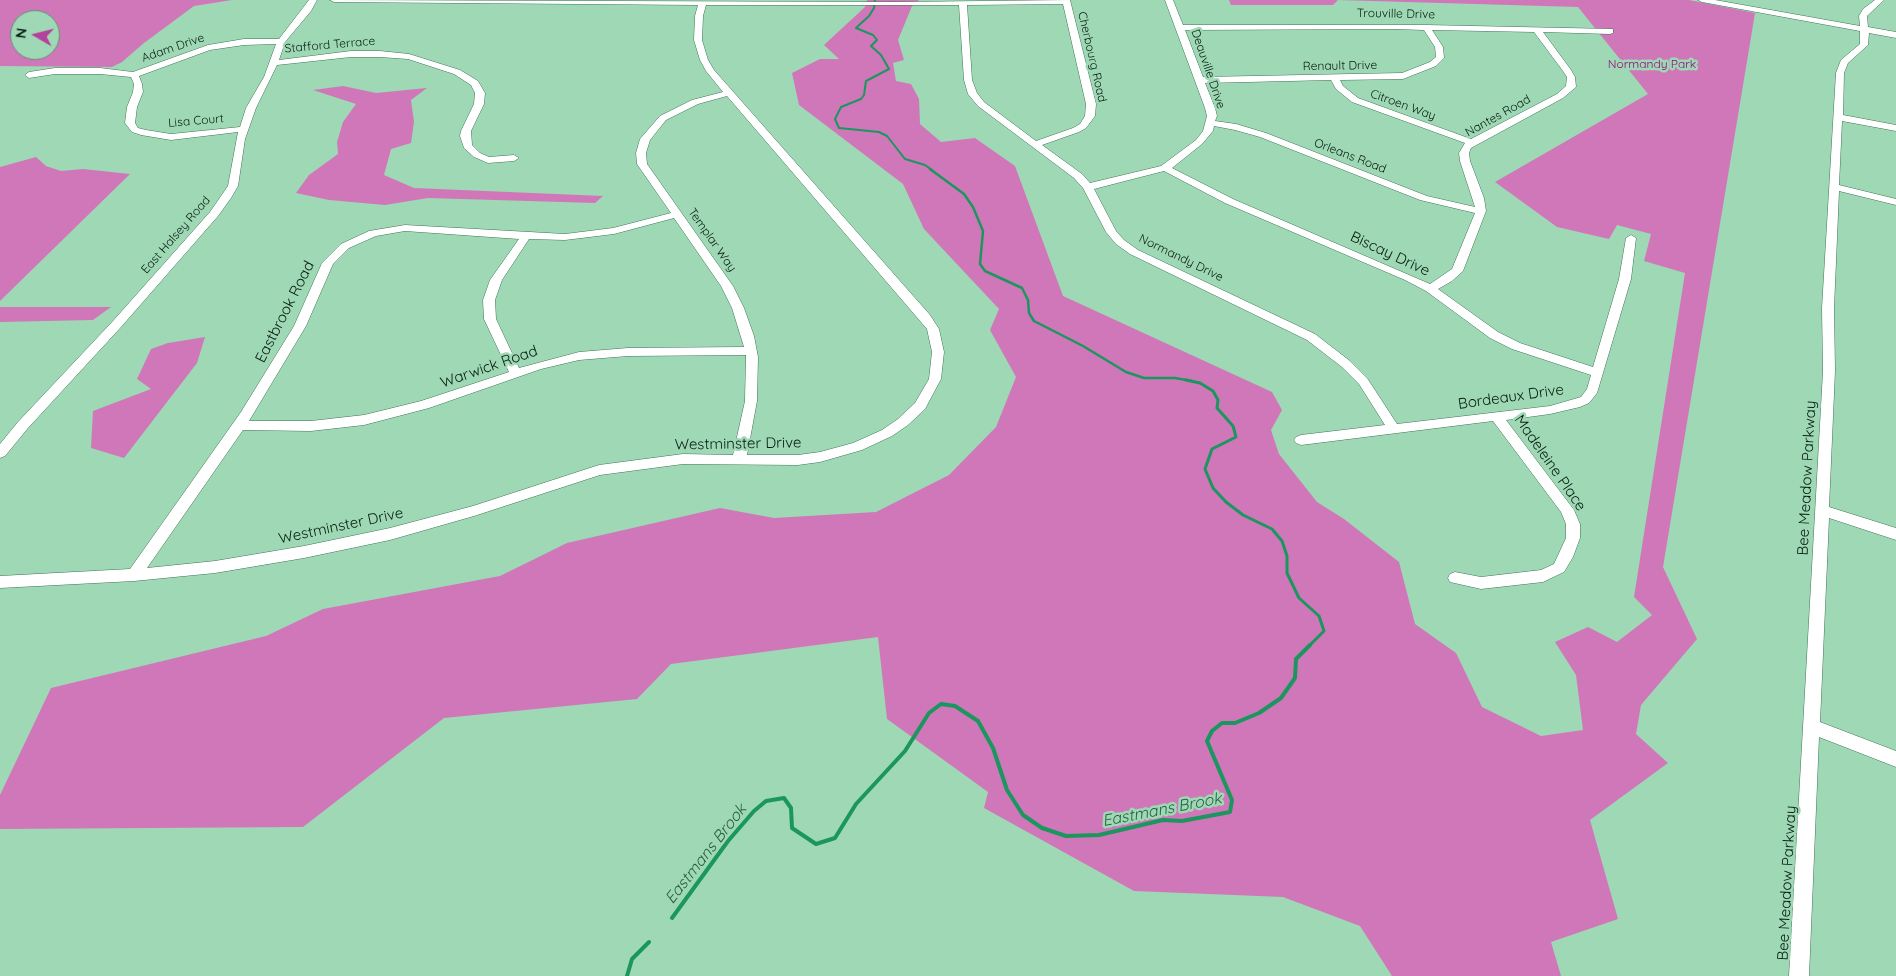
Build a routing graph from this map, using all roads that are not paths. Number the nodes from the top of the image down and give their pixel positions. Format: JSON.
{"nodes":[{"id":1,"x":312,"y":0,"type":"edge"},
{"id":2,"x":334,"y":0,"type":"edge"},
{"id":3,"x":429,"y":0,"type":"edge"},
{"id":4,"x":591,"y":0,"type":"edge"},
{"id":5,"x":1169,"y":0,"type":"edge"},
{"id":6,"x":1702,"y":0,"type":"edge"},
{"id":7,"x":1880,"y":0,"type":"edge"},
{"id":8,"x":1066,"y":1,"type":"edge"},
{"id":9,"x":703,"y":2,"type":"junction"},
{"id":10,"x":927,"y":2,"type":"edge"},
{"id":11,"x":963,"y":3,"type":"junction"},
{"id":12,"x":1426,"y":27,"type":"junction"},
{"id":13,"x":1181,"y":28,"type":"junction"},
{"id":14,"x":1864,"y":29,"type":"junction"},
{"id":15,"x":1538,"y":30,"type":"junction"},
{"id":16,"x":1610,"y":31,"type":"dead end"},
{"id":17,"x":1896,"y":34,"type":"edge"},
{"id":18,"x":281,"y":41,"type":"junction"},
{"id":19,"x":272,"y":63,"type":"junction"},
{"id":20,"x":29,"y":75,"type":"dead end"},
{"id":21,"x":134,"y":75,"type":"junction"},
{"id":22,"x":1335,"y":79,"type":"junction"},
{"id":23,"x":1200,"y":80,"type":"junction"},
{"id":24,"x":728,"y":93,"type":"junction"},
{"id":25,"x":1838,"y":117,"type":"junction"},
{"id":26,"x":1211,"y":123,"type":"junction"},
{"id":27,"x":1896,"y":128,"type":"edge"},
{"id":28,"x":243,"y":129,"type":"junction"},
{"id":29,"x":1471,"y":142,"type":"junction"},
{"id":30,"x":1036,"y":144,"type":"junction"},
{"id":31,"x":514,"y":158,"type":"dead end"},
{"id":32,"x":1165,"y":168,"type":"junction"},
{"id":33,"x":1088,"y":187,"type":"junction"},
{"id":34,"x":1834,"y":187,"type":"junction"},
{"id":35,"x":1896,"y":202,"type":"edge"},
{"id":36,"x":1481,"y":211,"type":"junction"},
{"id":37,"x":677,"y":214,"type":"junction"},
{"id":38,"x":526,"y":236,"type":"junction"},
{"id":39,"x":1631,"y":238,"type":"dead end"},
{"id":40,"x":1430,"y":289,"type":"junction"},
{"id":41,"x":751,"y":351,"type":"junction"},
{"id":42,"x":1597,"y":373,"type":"junction"},
{"id":43,"x":516,"y":374,"type":"junction"},
{"id":44,"x":1497,"y":416,"type":"junction"},
{"id":45,"x":239,"y":425,"type":"junction"},
{"id":46,"x":1394,"y":429,"type":"junction"},
{"id":47,"x":1301,"y":440,"type":"dead end"},
{"id":48,"x":0,"y":453,"type":"edge"},
{"id":49,"x":739,"y":459,"type":"junction"},
{"id":50,"x":1821,"y":510,"type":"junction"},
{"id":51,"x":1896,"y":534,"type":"edge"},
{"id":52,"x":134,"y":575,"type":"junction"},
{"id":53,"x":1455,"y":578,"type":"dead end"},
{"id":54,"x":0,"y":582,"type":"edge"},
{"id":55,"x":1811,"y":726,"type":"junction"},
{"id":56,"x":1896,"y":759,"type":"edge"},
{"id":57,"x":1799,"y":976,"type":"edge"}],
"edges":[{"from":1,"to":18,"type":"street","name":"East Halsey Road"},
{"from":2,"to":3,"type":"street"},
{"from":3,"to":4,"type":"street"},
{"from":4,"to":9,"type":"street"},
{"from":5,"to":13,"type":"street","name":"Deauville Drive"},
{"from":6,"to":14,"type":"street"},
{"from":7,"to":14,"type":"street","name":"Bee Meadow Parkway"},
{"from":8,"to":11,"type":"street"},
{"from":8,"to":30,"type":"street","name":"Cherbourg Road"},
{"from":9,"to":10,"type":"street"},
{"from":9,"to":24,"type":"street","name":"Westminster Drive"},
{"from":10,"to":11,"type":"street"},
{"from":11,"to":30,"type":"street","name":"Normandy Drive"},
{"from":12,"to":13,"type":"street","name":"Trouville Drive"},
{"from":12,"to":15,"type":"street","name":"Trouville Drive"},
{"from":12,"to":22,"type":"street","name":"Renault Drive"},
{"from":13,"to":23,"type":"street","name":"Deauville Drive"},
{"from":14,"to":17,"type":"street"},
{"from":14,"to":25,"type":"street","name":"Bee Meadow Parkway"},
{"from":15,"to":16,"type":"street","name":"Trouville Drive"},
{"from":15,"to":29,"type":"street","name":"Nantes Road"},
{"from":18,"to":19,"type":"street","name":"East Halsey Road"},
{"from":18,"to":21,"type":"street","name":"Adam Drive"},
{"from":19,"to":28,"type":"street","name":"East Halsey Road"},
{"from":19,"to":31,"type":"street","name":"Stafford Terrace"},
{"from":20,"to":21,"type":"street"},
{"from":21,"to":28,"type":"street","name":"Lisa Court"},
{"from":22,"to":23,"type":"street","name":"Renault Drive"},
{"from":22,"to":29,"type":"street","name":"Citroen Way"},
{"from":23,"to":26,"type":"street","name":"Deauville Drive"},
{"from":24,"to":37,"type":"street","name":"Templar Way"},
{"from":24,"to":49,"type":"street","name":"Westminster Drive"},
{"from":25,"to":27,"type":"street"},
{"from":25,"to":34,"type":"street","name":"Bee Meadow Parkway"},
{"from":26,"to":32,"type":"street","name":"Deauville Drive"},
{"from":26,"to":36,"type":"street","name":"Orleans Road"},
{"from":28,"to":48,"type":"street","name":"East Halsey Road"},
{"from":29,"to":36,"type":"street","name":"Nantes Road"},
{"from":30,"to":33,"type":"street","name":"Normandy Drive"},
{"from":32,"to":33,"type":"street","name":"Deauville Drive"},
{"from":32,"to":40,"type":"street","name":"Biscay Drive"},
{"from":33,"to":46,"type":"street","name":"Normandy Drive"},
{"from":34,"to":35,"type":"street"},
{"from":34,"to":50,"type":"street","name":"Bee Meadow Parkway"},
{"from":36,"to":40,"type":"street"},
{"from":37,"to":38,"type":"street","name":"Eastbrook Road"},
{"from":37,"to":41,"type":"street","name":"Templar Way"},
{"from":38,"to":43,"type":"street"},
{"from":38,"to":45,"type":"street","name":"Eastbrook Road"},
{"from":39,"to":42,"type":"street","name":"Bordeaux Drive"},
{"from":40,"to":42,"type":"street","name":"Biscay Drive"},
{"from":41,"to":43,"type":"street","name":"Warwick Road"},
{"from":41,"to":49,"type":"street","name":"Templar Way"},
{"from":42,"to":44,"type":"street","name":"Bordeaux Drive"},
{"from":43,"to":45,"type":"street","name":"Warwick Road"},
{"from":44,"to":46,"type":"street","name":"Bordeaux Drive"},
{"from":44,"to":53,"type":"street","name":"Madeleine Place"},
{"from":45,"to":52,"type":"street","name":"Eastbrook Road"},
{"from":46,"to":47,"type":"street","name":"Bordeaux Drive"},
{"from":49,"to":52,"type":"street","name":"Westminster Drive"},
{"from":50,"to":51,"type":"street"},
{"from":50,"to":55,"type":"street","name":"Bee Meadow Parkway"},
{"from":52,"to":54,"type":"street","name":"Westminster Drive"},
{"from":55,"to":56,"type":"street"},
{"from":55,"to":57,"type":"street","name":"Bee Meadow Parkway"}]}
